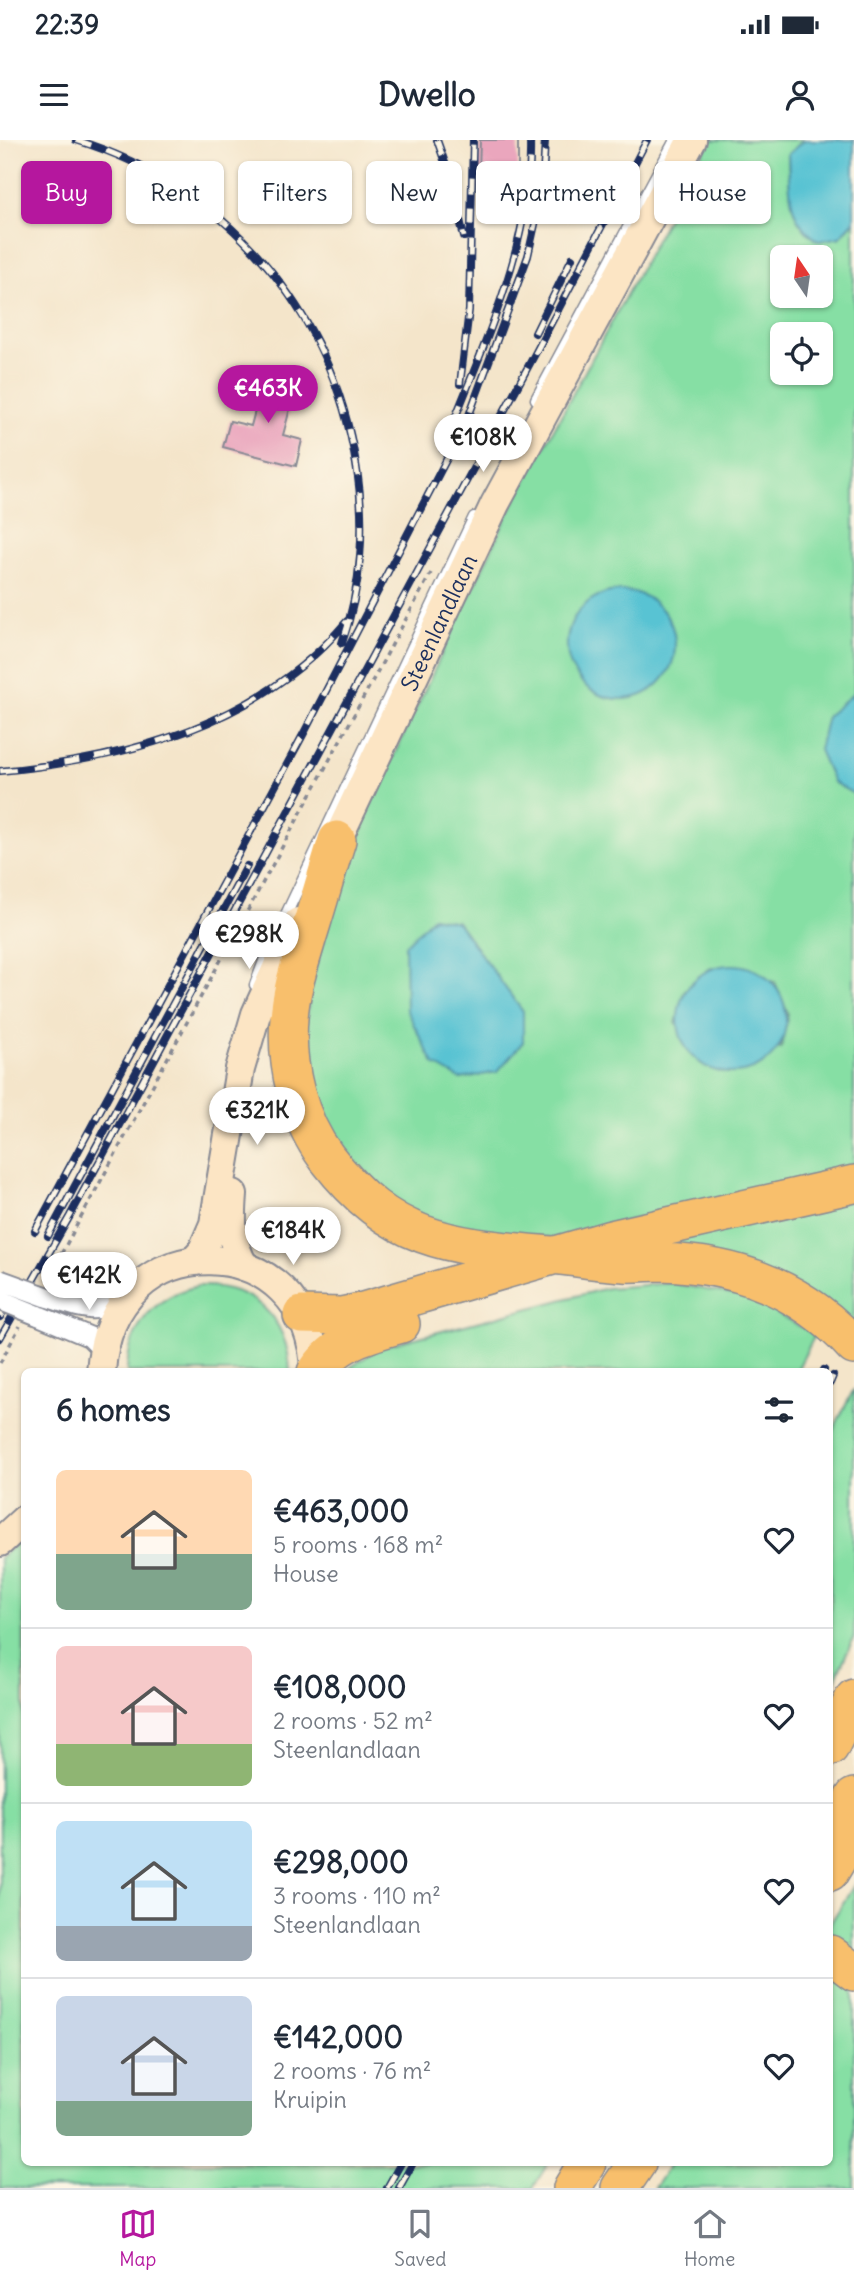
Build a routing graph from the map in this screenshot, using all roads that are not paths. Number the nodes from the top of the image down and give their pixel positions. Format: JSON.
{"nodes":[{"id":1,"x":676,"y":140,"type":"edge"},
{"id":2,"x":692,"y":140,"type":"edge"},
{"id":3,"x":533,"y":405,"type":"dead end"},
{"id":4,"x":477,"y":511,"type":"dead end"},
{"id":5,"x":337,"y":839,"type":"junction"},
{"id":6,"x":238,"y":1034,"type":"dead end"},
{"id":7,"x":227,"y":1079,"type":"dead end"},
{"id":8,"x":232,"y":1124,"type":"junction"},
{"id":9,"x":854,"y":1184,"type":"edge"},
{"id":10,"x":553,"y":1255,"type":"junction"},
{"id":11,"x":194,"y":1261,"type":"junction"},
{"id":12,"x":624,"y":1263,"type":"junction"},
{"id":13,"x":244,"y":1266,"type":"junction"},
{"id":14,"x":0,"y":1280,"type":"edge"},
{"id":15,"x":126,"y":1298,"type":"junction"},
{"id":16,"x":0,"y":1300,"type":"edge"},
{"id":17,"x":302,"y":1315,"type":"junction"},
{"id":18,"x":854,"y":1346,"type":"edge"},
{"id":19,"x":102,"y":1361,"type":"edge"},
{"id":20,"x":315,"y":1368,"type":"edge"},
{"id":21,"x":319,"y":1368,"type":"edge"},
{"id":22,"x":21,"y":1523,"type":"edge"},
{"id":23,"x":0,"y":1542,"type":"edge"},
{"id":24,"x":854,"y":1698,"type":"edge"},
{"id":25,"x":854,"y":1732,"type":"edge"},
{"id":26,"x":833,"y":1741,"type":"edge"},
{"id":27,"x":833,"y":1769,"type":"edge"},
{"id":28,"x":854,"y":1797,"type":"edge"},
{"id":29,"x":854,"y":1832,"type":"edge"},
{"id":30,"x":833,"y":1834,"type":"edge"},
{"id":31,"x":833,"y":1867,"type":"edge"},
{"id":32,"x":833,"y":1931,"type":"edge"},
{"id":33,"x":854,"y":1947,"type":"edge"},
{"id":34,"x":833,"y":1956,"type":"edge"},
{"id":35,"x":854,"y":1972,"type":"edge"},
{"id":36,"x":585,"y":2166,"type":"edge"},
{"id":37,"x":634,"y":2166,"type":"edge"},
{"id":38,"x":572,"y":2188,"type":"edge"},
{"id":39,"x":620,"y":2188,"type":"edge"}],
"edges":[{"from":1,"to":3,"type":"lane"},
{"from":2,"to":5,"type":"main road","name":"Steenlandlaan"},
{"from":4,"to":6,"type":"lane"},
{"from":5,"to":8,"type":"main road","name":"Steenlandlaan"},
{"from":5,"to":10,"type":"highway"},
{"from":7,"to":8,"type":"lane"},
{"from":8,"to":11,"type":"main road","name":"Steenlandlaan"},
{"from":8,"to":13,"type":"main road","name":"Steenlandlaan"},
{"from":9,"to":10,"type":"highway"},
{"from":10,"to":12,"type":"highway"},
{"from":10,"to":17,"type":"highway"},
{"from":11,"to":13,"type":"main road"},
{"from":11,"to":15,"type":"main road"},
{"from":12,"to":18,"type":"highway"},
{"from":12,"to":21,"type":"highway"},
{"from":13,"to":17,"type":"main road"},
{"from":14,"to":15,"type":"street","bridge":true},
{"from":15,"to":19,"type":"main road"},
{"from":16,"to":19,"type":"street","bridge":true},
{"from":17,"to":20,"type":"main road"},
{"from":22,"to":23,"type":"main road"},
{"from":24,"to":26,"type":"highway"},
{"from":25,"to":27,"type":"highway"},
{"from":28,"to":30,"type":"highway"},
{"from":29,"to":31,"type":"highway"},
{"from":32,"to":33,"type":"highway"},
{"from":34,"to":35,"type":"highway"},
{"from":36,"to":38,"type":"highway"},
{"from":37,"to":39,"type":"highway"}]}
